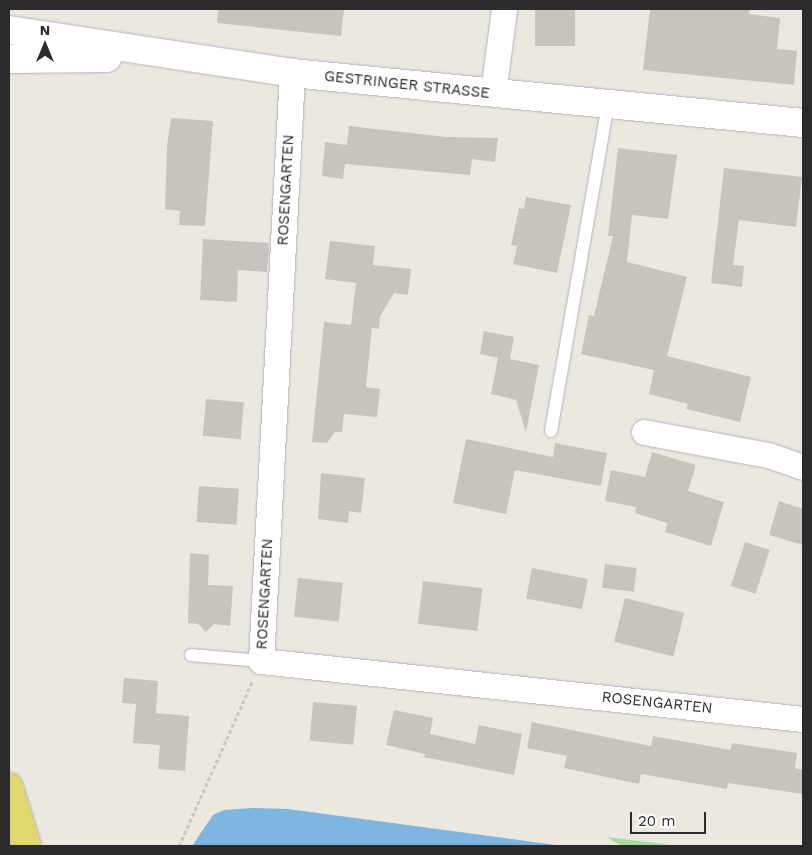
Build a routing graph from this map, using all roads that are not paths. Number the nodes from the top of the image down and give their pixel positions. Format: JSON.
{"nodes":[{"id":1,"x":504,"y":9,"type":"edge"},
{"id":2,"x":9,"y":30,"type":"edge"},
{"id":3,"x":9,"y":59,"type":"edge"},
{"id":4,"x":206,"y":62,"type":"junction"},
{"id":5,"x":292,"y":73,"type":"junction"},
{"id":6,"x":493,"y":93,"type":"junction"},
{"id":7,"x":608,"y":105,"type":"junction"},
{"id":8,"x":803,"y":123,"type":"edge"},
{"id":9,"x":551,"y":431,"type":"dead end"},
{"id":10,"x":644,"y":432,"type":"dead end"},
{"id":11,"x":803,"y":467,"type":"edge"},
{"id":12,"x":191,"y":655,"type":"dead end"},
{"id":13,"x":261,"y":661,"type":"junction"},
{"id":14,"x":803,"y":719,"type":"edge"},
{"id":15,"x":9,"y":787,"type":"edge"},
{"id":16,"x":27,"y":846,"type":"edge"}],
"edges":[{"from":1,"to":6,"type":"street"},
{"from":2,"to":4,"type":"main road","name":"GESTRINGER STRASSE"},
{"from":3,"to":4,"type":"main road","name":"GESTRINGER STRASSE"},
{"from":4,"to":5,"type":"main road","name":"GESTRINGER STRASSE"},
{"from":5,"to":6,"type":"main road","name":"GESTRINGER STRASSE"},
{"from":5,"to":13,"type":"street","name":"ROSENGARTEN"},
{"from":6,"to":7,"type":"main road","name":"GESTRINGER STRASSE"},
{"from":7,"to":8,"type":"main road","name":"GESTRINGER STRASSE"},
{"from":7,"to":9,"type":"lane"},
{"from":10,"to":11,"type":"street"},
{"from":12,"to":13,"type":"lane"},
{"from":13,"to":14,"type":"street","name":"ROSENGARTEN"},
{"from":15,"to":16,"type":"main road"}]}
